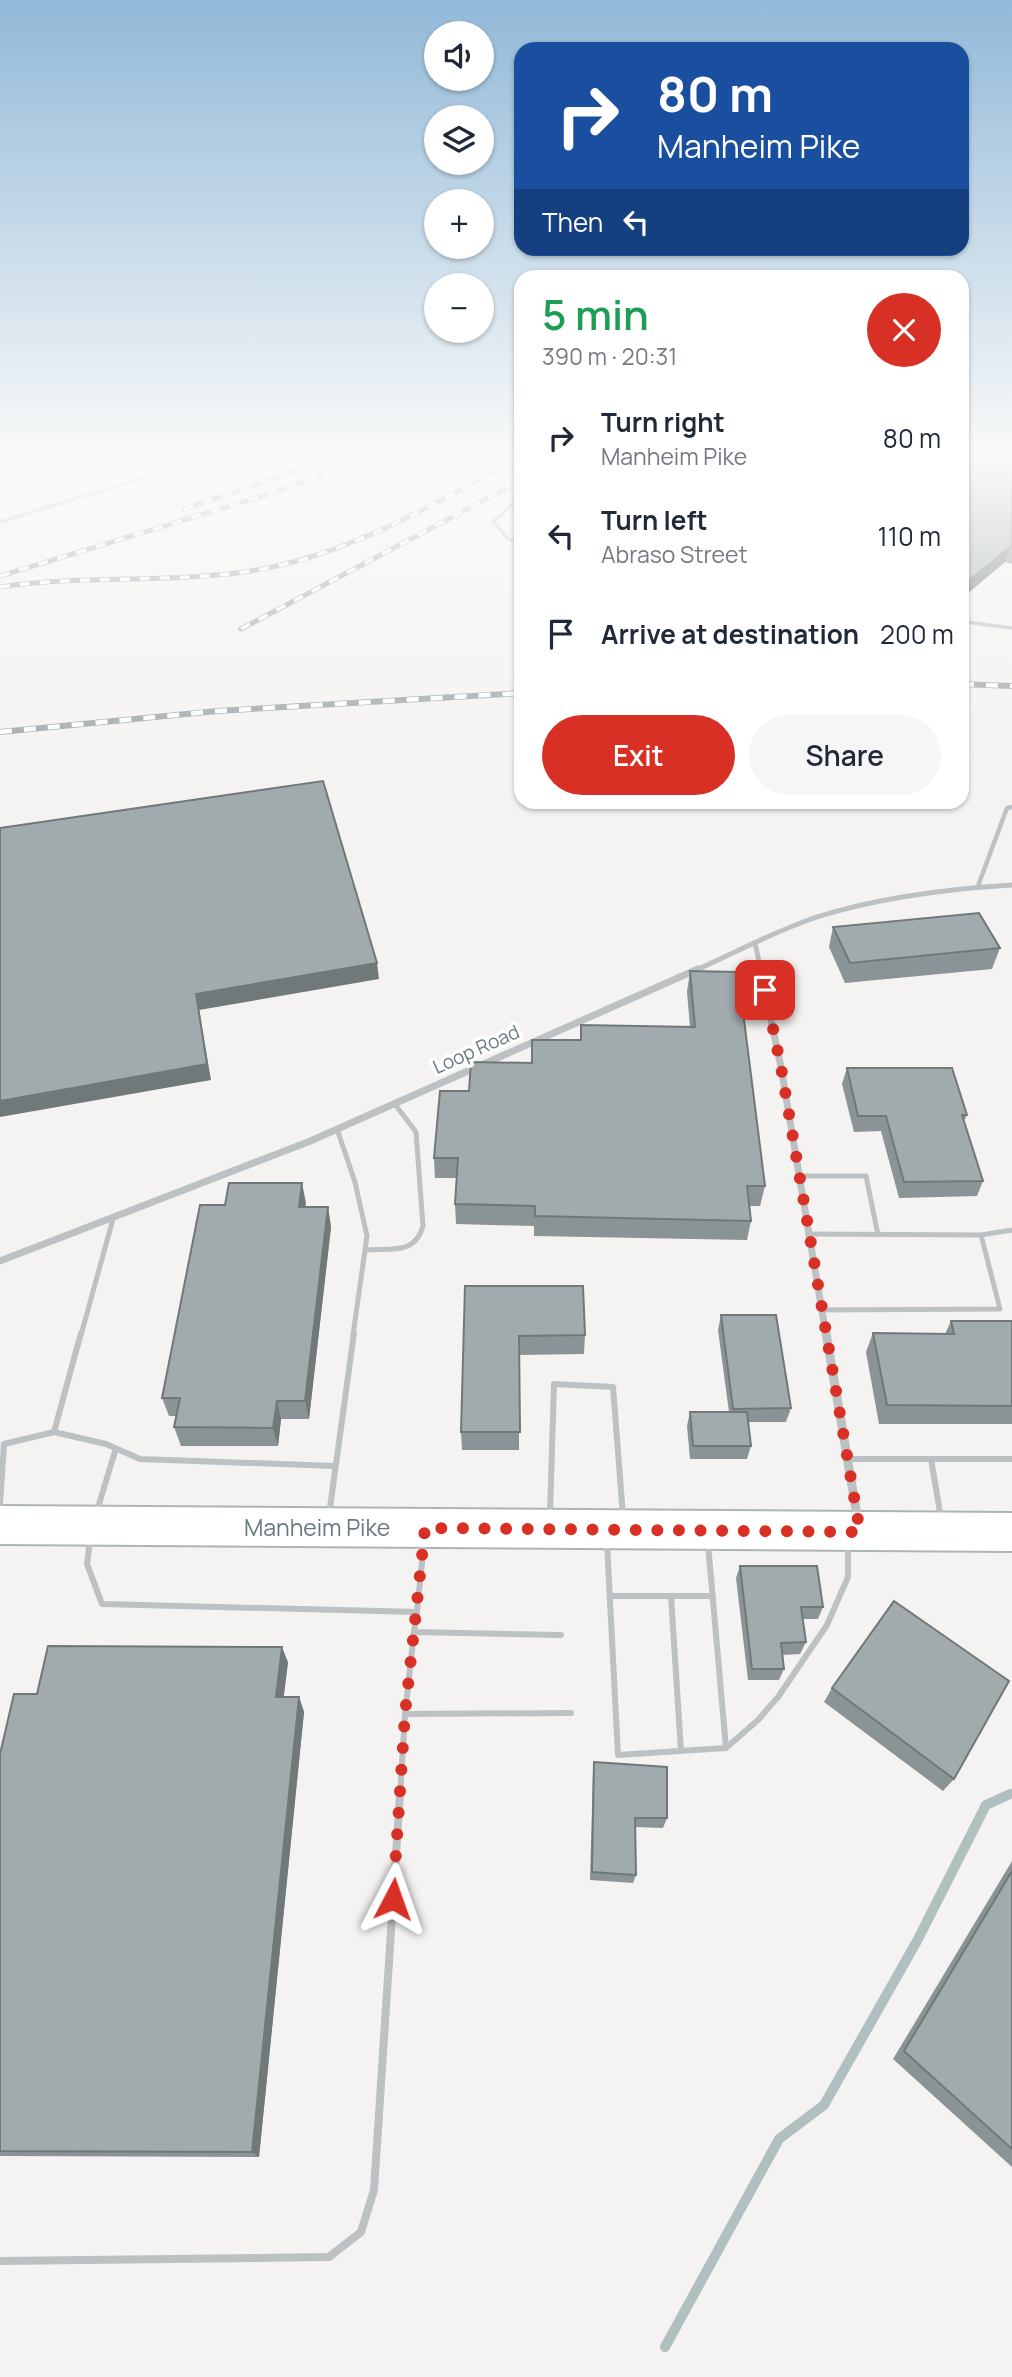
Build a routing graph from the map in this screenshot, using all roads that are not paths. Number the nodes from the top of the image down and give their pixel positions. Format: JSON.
{"nodes":[{"id":1,"x":969,"y":624,"type":"edge"},
{"id":2,"x":1012,"y":628,"type":"edge"},
{"id":3,"x":1012,"y":807,"type":"edge"},
{"id":4,"x":1012,"y":885,"type":"edge"},
{"id":5,"x":978,"y":886,"type":"junction"},
{"id":6,"x":755,"y":943,"type":"junction"},
{"id":7,"x":394,"y":1103,"type":"junction"},
{"id":8,"x":337,"y":1129,"type":"junction"},
{"id":9,"x":800,"y":1176,"type":"junction"},
{"id":10,"x":113,"y":1219,"type":"junction"},
{"id":11,"x":1012,"y":1230,"type":"edge"},
{"id":12,"x":808,"y":1234,"type":"junction"},
{"id":13,"x":878,"y":1235,"type":"junction"},
{"id":14,"x":981,"y":1235,"type":"junction"},
{"id":15,"x":365,"y":1250,"type":"junction"},
{"id":16,"x":0,"y":1261,"type":"edge"},
{"id":17,"x":821,"y":1310,"type":"junction"},
{"id":18,"x":54,"y":1432,"type":"junction"},
{"id":19,"x":116,"y":1448,"type":"junction"},
{"id":20,"x":847,"y":1459,"type":"junction"},
{"id":21,"x":931,"y":1459,"type":"junction"},
{"id":22,"x":1012,"y":1459,"type":"edge"},
{"id":23,"x":335,"y":1466,"type":"junction"},
{"id":24,"x":0,"y":1503,"type":"edge"},
{"id":25,"x":0,"y":1525,"type":"edge"},
{"id":26,"x":93,"y":1526,"type":"junction"},
{"id":27,"x":327,"y":1528,"type":"junction"},
{"id":28,"x":425,"y":1528,"type":"junction"},
{"id":29,"x":550,"y":1529,"type":"junction"},
{"id":30,"x":615,"y":1530,"type":"junction"},
{"id":31,"x":707,"y":1531,"type":"junction"},
{"id":32,"x":854,"y":1532,"type":"junction"},
{"id":33,"x":943,"y":1532,"type":"junction"},
{"id":34,"x":1012,"y":1532,"type":"edge"},
{"id":35,"x":610,"y":1596,"type":"junction"},
{"id":36,"x":671,"y":1596,"type":"junction"},
{"id":37,"x":713,"y":1596,"type":"junction"},
{"id":38,"x":417,"y":1612,"type":"junction"},
{"id":39,"x":414,"y":1632,"type":"junction"},
{"id":40,"x":561,"y":1635,"type":"dead end"},
{"id":41,"x":571,"y":1713,"type":"dead end"},
{"id":42,"x":405,"y":1714,"type":"junction"},
{"id":43,"x":726,"y":1748,"type":"junction"},
{"id":44,"x":681,"y":1751,"type":"junction"},
{"id":45,"x":0,"y":2261,"type":"edge"}],
"edges":[{"from":1,"to":2,"type":"lane"},
{"from":3,"to":5,"type":"lane"},
{"from":4,"to":5,"type":"street","name":"Loop Road"},
{"from":5,"to":6,"type":"street","name":"Loop Road"},
{"from":6,"to":7,"type":"street","name":"Loop Road"},
{"from":6,"to":9,"type":"street"},
{"from":7,"to":8,"type":"street","name":"Loop Road"},
{"from":7,"to":15,"type":"lane"},
{"from":8,"to":10,"type":"street","name":"Loop Road"},
{"from":8,"to":15,"type":"lane"},
{"from":9,"to":12,"type":"street"},
{"from":9,"to":13,"type":"lane"},
{"from":10,"to":16,"type":"street","name":"Loop Road"},
{"from":10,"to":18,"type":"lane"},
{"from":11,"to":14,"type":"lane"},
{"from":12,"to":13,"type":"lane"},
{"from":12,"to":17,"type":"street"},
{"from":13,"to":14,"type":"lane"},
{"from":14,"to":17,"type":"lane"},
{"from":15,"to":23,"type":"lane"},
{"from":17,"to":20,"type":"street"},
{"from":18,"to":19,"type":"lane"},
{"from":18,"to":24,"type":"lane"},
{"from":19,"to":23,"type":"lane"},
{"from":19,"to":26,"type":"lane"},
{"from":20,"to":21,"type":"lane"},
{"from":20,"to":32,"type":"street"},
{"from":21,"to":22,"type":"lane"},
{"from":21,"to":33,"type":"lane"},
{"from":23,"to":27,"type":"lane"},
{"from":25,"to":26,"type":"main road","name":"Manheim Pike"},
{"from":26,"to":27,"type":"main road","name":"Manheim Pike"},
{"from":26,"to":38,"type":"lane"},
{"from":27,"to":28,"type":"main road","name":"Manheim Pike"},
{"from":28,"to":29,"type":"main road","name":"Manheim Pike"},
{"from":28,"to":38,"type":"lane"},
{"from":29,"to":30,"type":"main road","name":"Manheim Pike"},
{"from":29,"to":30,"type":"lane"},
{"from":30,"to":31,"type":"main road","name":"Manheim Pike"},
{"from":30,"to":35,"type":"lane"},
{"from":31,"to":32,"type":"main road","name":"Manheim Pike"},
{"from":31,"to":37,"type":"lane"},
{"from":32,"to":33,"type":"main road","name":"Manheim Pike"},
{"from":32,"to":43,"type":"lane"},
{"from":33,"to":34,"type":"main road","name":"Manheim Pike"},
{"from":35,"to":36,"type":"lane"},
{"from":35,"to":44,"type":"lane"},
{"from":36,"to":37,"type":"lane"},
{"from":36,"to":44,"type":"lane"},
{"from":37,"to":43,"type":"lane"},
{"from":38,"to":39,"type":"lane"},
{"from":39,"to":40,"type":"lane"},
{"from":39,"to":42,"type":"lane"},
{"from":41,"to":42,"type":"lane"},
{"from":42,"to":45,"type":"lane"},
{"from":43,"to":44,"type":"lane"}]}
